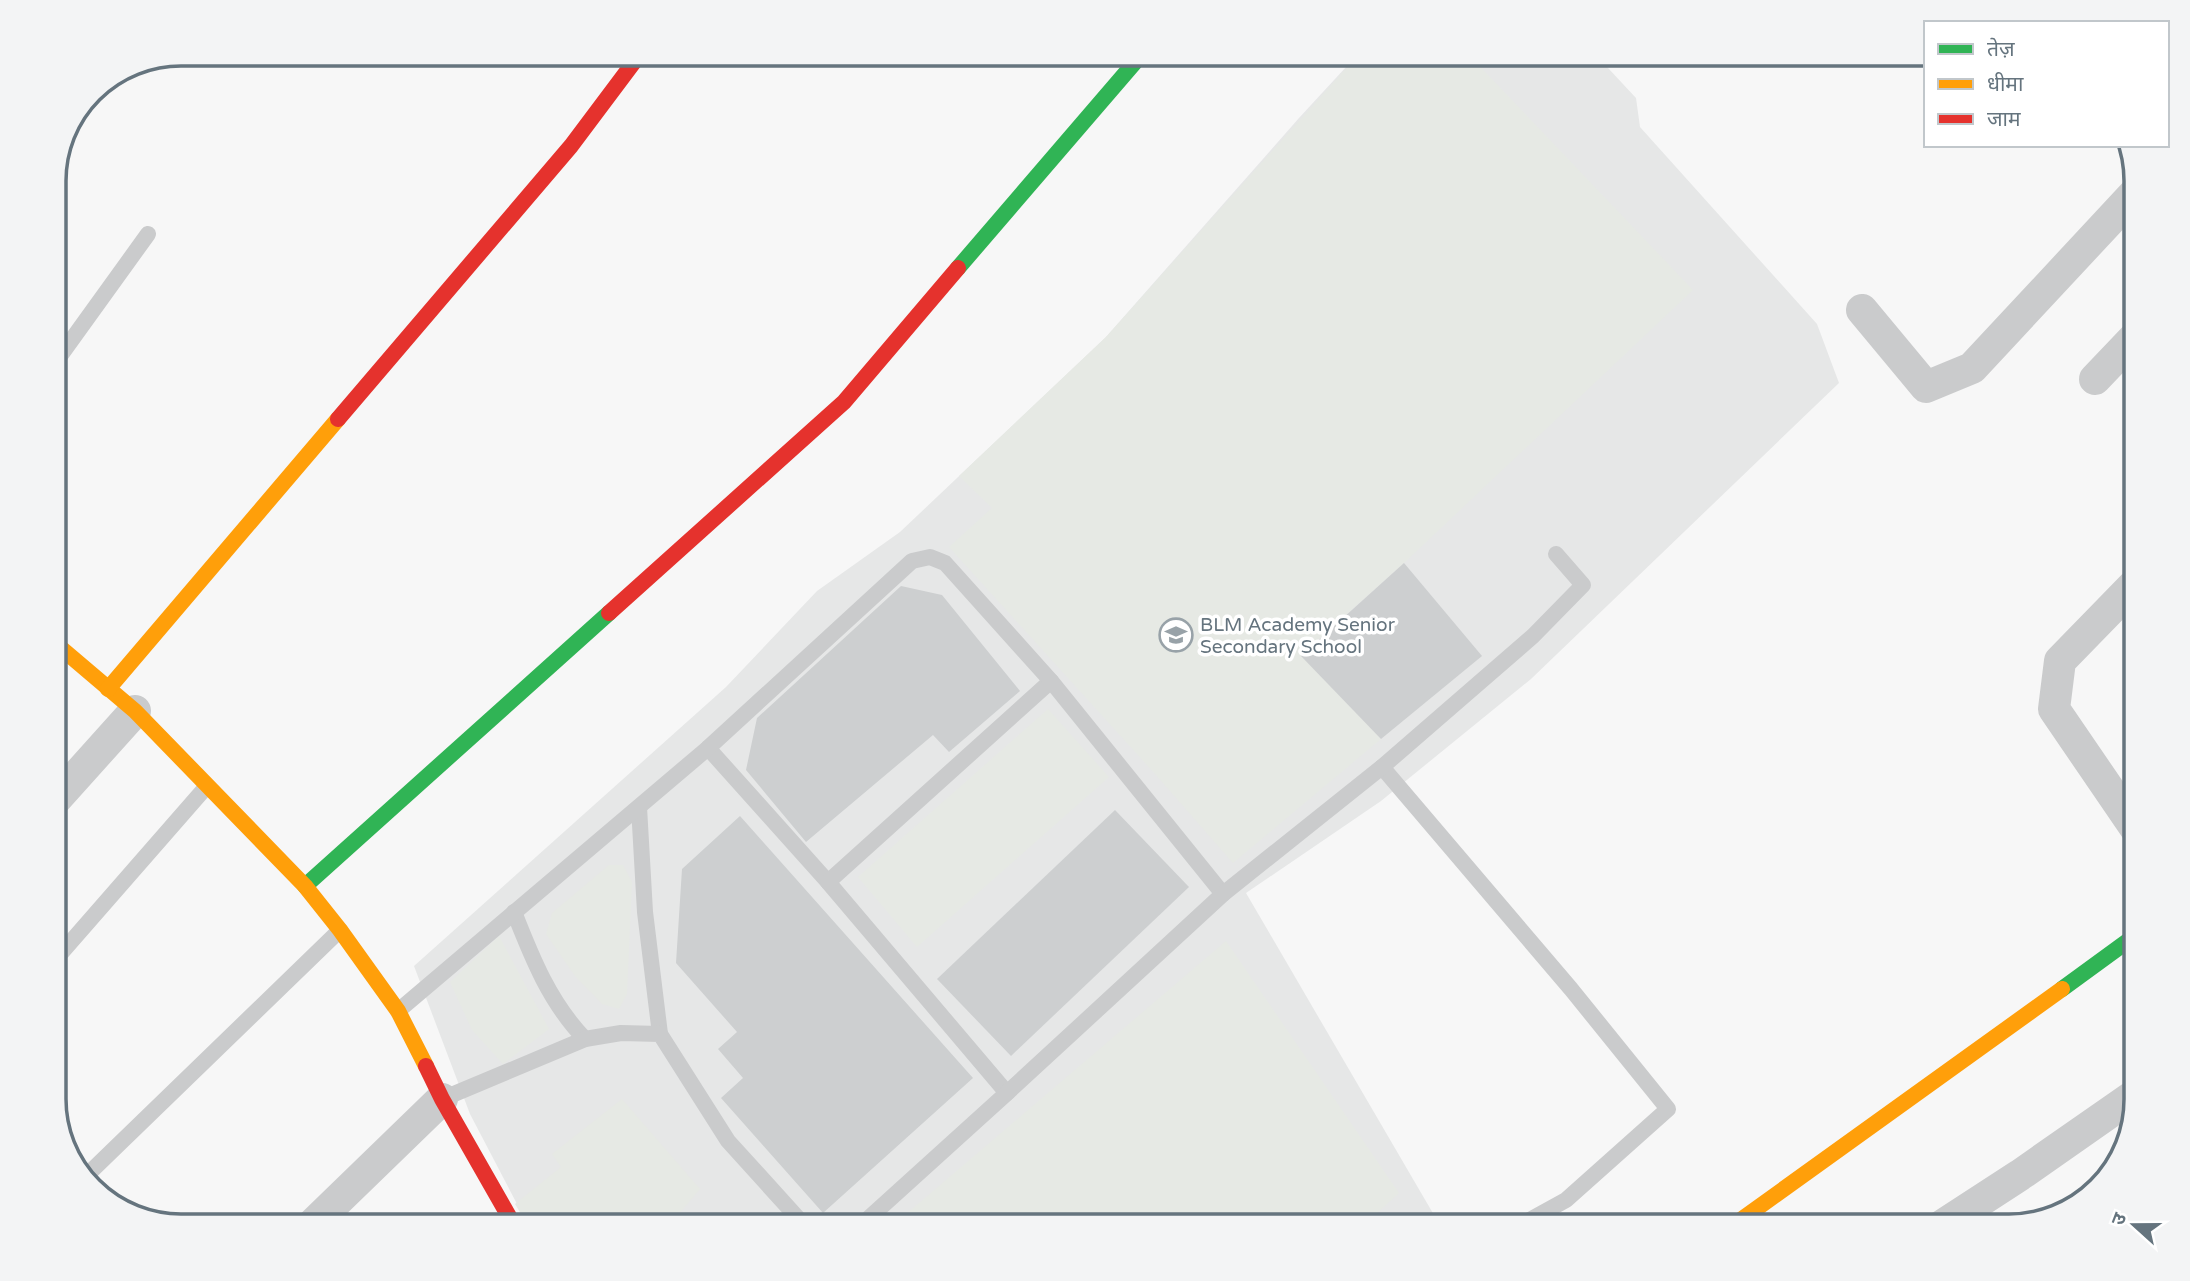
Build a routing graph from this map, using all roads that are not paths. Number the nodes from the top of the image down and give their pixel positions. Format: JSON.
{"nodes":[{"id":1,"x":631,"y":66,"type":"edge"},
{"id":2,"x":1132,"y":66,"type":"edge"},
{"id":3,"x":2123,"y":206,"type":"edge"},
{"id":4,"x":148,"y":234,"type":"dead end"},
{"id":5,"x":1862,"y":310,"type":"dead end"},
{"id":6,"x":67,"y":345,"type":"edge"},
{"id":7,"x":2123,"y":349,"type":"edge"},
{"id":8,"x":2095,"y":379,"type":"dead end"},
{"id":9,"x":1556,"y":554,"type":"dead end"},
{"id":10,"x":2123,"y":596,"type":"edge"},
{"id":11,"x":67,"y":654,"type":"edge"},
{"id":12,"x":1051,"y":681,"type":"junction"},
{"id":13,"x":108,"y":689,"type":"junction"},
{"id":14,"x":135,"y":711,"type":"junction"},
{"id":15,"x":708,"y":748,"type":"junction"},
{"id":16,"x":1382,"y":767,"type":"junction"},
{"id":17,"x":67,"y":786,"type":"edge"},
{"id":18,"x":207,"y":786,"type":"junction"},
{"id":19,"x":639,"y":807,"type":"junction"},
{"id":20,"x":2124,"y":811,"type":"edge"},
{"id":21,"x":828,"y":882,"type":"junction"},
{"id":22,"x":305,"y":886,"type":"junction"},
{"id":23,"x":1223,"y":894,"type":"junction"},
{"id":24,"x":514,"y":912,"type":"junction"},
{"id":25,"x":340,"y":930,"type":"junction"},
{"id":26,"x":2124,"y":943,"type":"edge"},
{"id":27,"x":67,"y":945,"type":"edge"},
{"id":28,"x":398,"y":1011,"type":"junction"},
{"id":29,"x":660,"y":1034,"type":"junction"},
{"id":30,"x":585,"y":1039,"type":"junction"},
{"id":31,"x":1007,"y":1093,"type":"junction"},
{"id":32,"x":442,"y":1099,"type":"junction"},
{"id":33,"x":2124,"y":1102,"type":"edge"},
{"id":34,"x":92,"y":1171,"type":"edge"},
{"id":35,"x":323,"y":1214,"type":"edge"},
{"id":36,"x":508,"y":1214,"type":"edge"},
{"id":37,"x":794,"y":1214,"type":"edge"},
{"id":38,"x":873,"y":1214,"type":"edge"},
{"id":39,"x":1541,"y":1214,"type":"edge"},
{"id":40,"x":1749,"y":1214,"type":"edge"},
{"id":41,"x":1960,"y":1214,"type":"edge"}],
"edges":[{"from":1,"to":13,"type":"street"},
{"from":2,"to":22,"type":"street"},
{"from":3,"to":5,"type":"street"},
{"from":4,"to":6,"type":"lane"},
{"from":7,"to":8,"type":"street"},
{"from":9,"to":16,"type":"lane"},
{"from":10,"to":20,"type":"street"},
{"from":11,"to":13,"type":"street"},
{"from":12,"to":15,"type":"lane"},
{"from":12,"to":21,"type":"lane"},
{"from":12,"to":23,"type":"lane"},
{"from":13,"to":14,"type":"street"},
{"from":14,"to":17,"type":"street"},
{"from":14,"to":18,"type":"street"},
{"from":15,"to":19,"type":"lane"},
{"from":15,"to":21,"type":"lane"},
{"from":16,"to":23,"type":"lane"},
{"from":16,"to":39,"type":"lane"},
{"from":18,"to":22,"type":"street"},
{"from":18,"to":27,"type":"lane"},
{"from":19,"to":24,"type":"lane"},
{"from":19,"to":29,"type":"lane"},
{"from":21,"to":31,"type":"lane"},
{"from":22,"to":25,"type":"street"},
{"from":23,"to":31,"type":"lane"},
{"from":24,"to":28,"type":"lane"},
{"from":24,"to":30,"type":"lane"},
{"from":25,"to":28,"type":"street"},
{"from":25,"to":34,"type":"lane"},
{"from":26,"to":40,"type":"street"},
{"from":28,"to":32,"type":"street"},
{"from":29,"to":30,"type":"lane"},
{"from":29,"to":37,"type":"lane"},
{"from":30,"to":32,"type":"lane"},
{"from":31,"to":38,"type":"lane"},
{"from":32,"to":35,"type":"street"},
{"from":32,"to":36,"type":"street"},
{"from":33,"to":41,"type":"street"}]}
